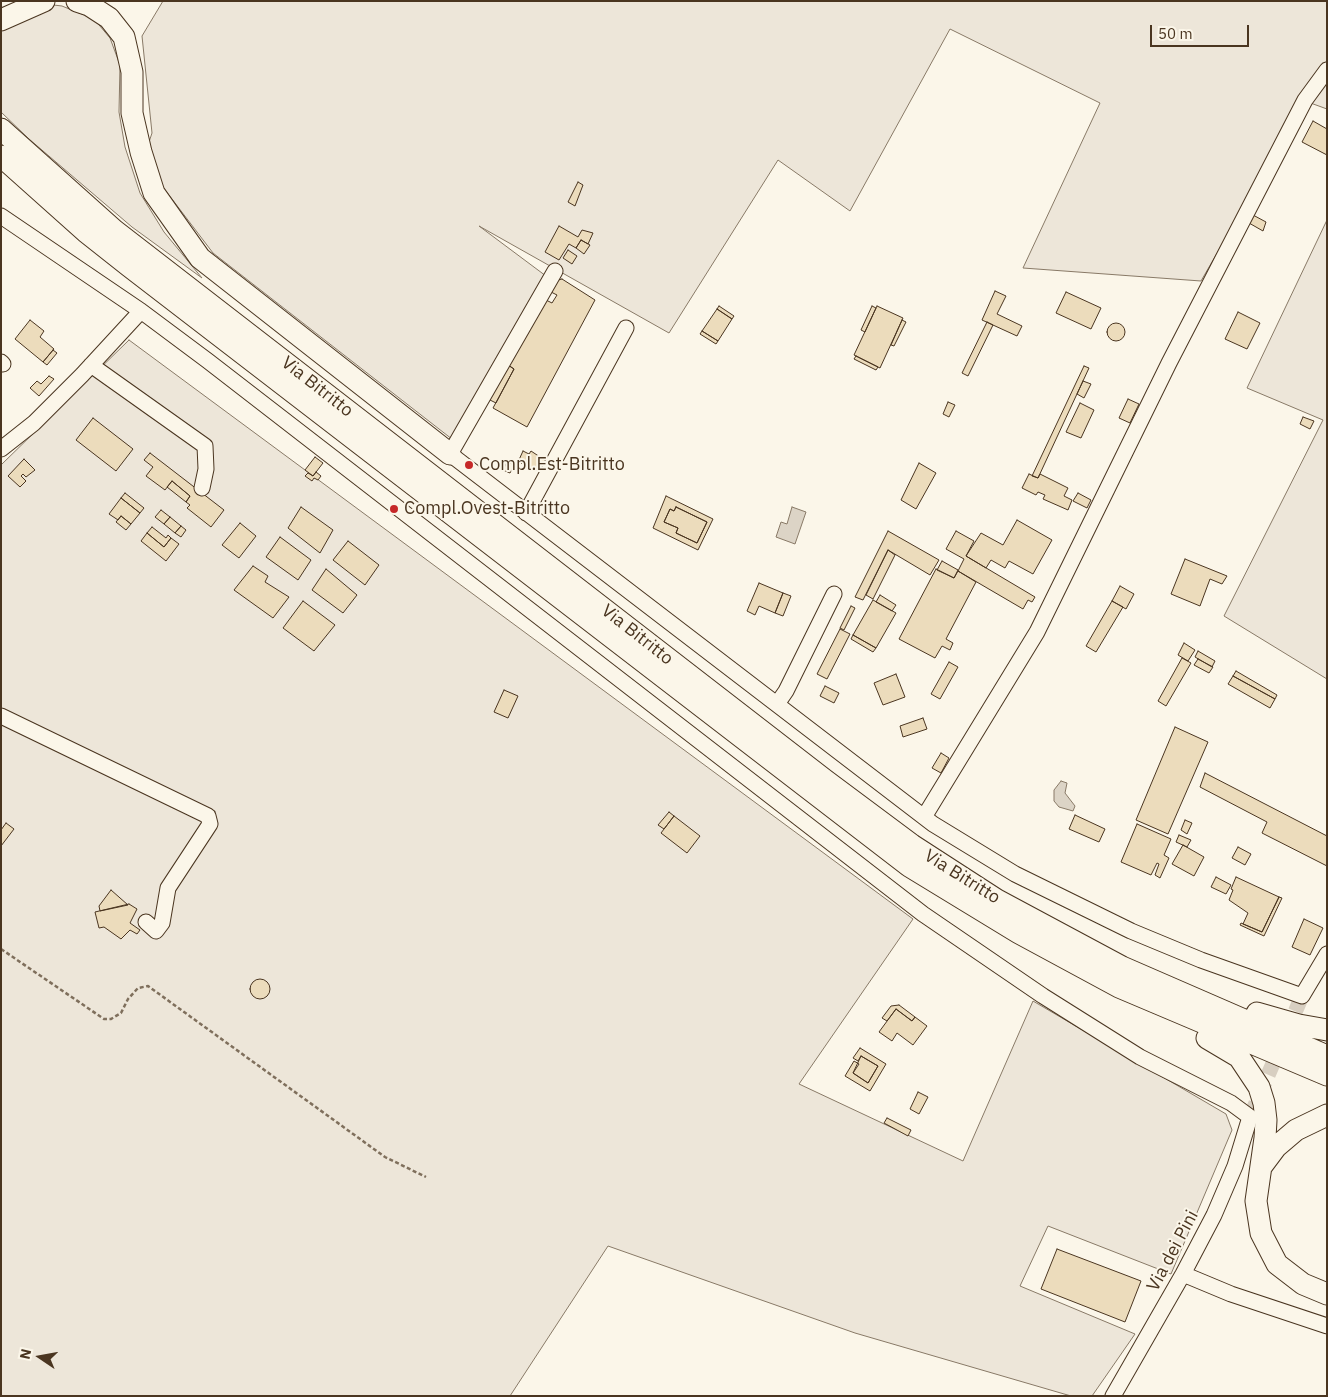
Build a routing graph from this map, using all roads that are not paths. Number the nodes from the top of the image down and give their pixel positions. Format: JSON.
{"nodes":[{"id":1,"x":44,"y":1,"type":"edge"},
{"id":2,"x":77,"y":1,"type":"edge"},
{"id":3,"x":9,"y":16,"type":"edge"},
{"id":4,"x":1,"y":31,"type":"edge"},
{"id":5,"x":1327,"y":70,"type":"edge"},
{"id":6,"x":1,"y":112,"type":"edge"},
{"id":7,"x":1,"y":129,"type":"edge"},
{"id":8,"x":1,"y":156,"type":"edge"},
{"id":9,"x":1,"y":216,"type":"edge"},
{"id":10,"x":555,"y":271,"type":"dead end"},
{"id":11,"x":171,"y":273,"type":"junction"},
{"id":12,"x":141,"y":311,"type":"junction"},
{"id":13,"x":626,"y":328,"type":"dead end"},
{"id":14,"x":91,"y":365,"type":"junction"},
{"id":15,"x":1,"y":449,"type":"edge"},
{"id":16,"x":450,"y":454,"type":"junction"},
{"id":17,"x":202,"y":488,"type":"dead end"},
{"id":18,"x":526,"y":513,"type":"junction"},
{"id":19,"x":834,"y":594,"type":"dead end"},
{"id":20,"x":776,"y":704,"type":"junction"},
{"id":21,"x":1,"y":716,"type":"edge"},
{"id":22,"x":924,"y":817,"type":"junction"},
{"id":23,"x":956,"y":895,"type":"junction"},
{"id":24,"x":146,"y":922,"type":"dead end"},
{"id":25,"x":1064,"y":937,"type":"junction"},
{"id":26,"x":1327,"y":954,"type":"edge"},
{"id":27,"x":1327,"y":1030,"type":"edge"},
{"id":28,"x":1327,"y":1056,"type":"edge"},
{"id":29,"x":1327,"y":1075,"type":"edge"},
{"id":30,"x":1327,"y":1115,"type":"edge"},
{"id":31,"x":1260,"y":1170,"type":"junction"},
{"id":32,"x":1183,"y":1274,"type":"junction"},
{"id":33,"x":1327,"y":1294,"type":"edge"},
{"id":34,"x":1327,"y":1326,"type":"edge"},
{"id":35,"x":1113,"y":1396,"type":"edge"}],
"edges":[{"from":1,"to":3,"type":"highway"},
{"from":2,"to":16,"type":"highway"},
{"from":3,"to":4,"type":"highway"},
{"from":5,"to":22,"type":"street"},
{"from":6,"to":11,"type":"highway"},
{"from":7,"to":11,"type":"highway","name":"Via Bitritto"},
{"from":8,"to":23,"type":"highway","name":"Via Bitritto"},
{"from":9,"to":12,"type":"street"},
{"from":10,"to":16,"type":"street"},
{"from":11,"to":25,"type":"highway","name":"Via Bitritto"},
{"from":12,"to":14,"type":"street"},
{"from":12,"to":32,"type":"street","name":"Via dei Pini"},
{"from":13,"to":18,"type":"street"},
{"from":14,"to":15,"type":"street"},
{"from":14,"to":17,"type":"street"},
{"from":16,"to":18,"type":"street"},
{"from":18,"to":20,"type":"street"},
{"from":19,"to":20,"type":"street"},
{"from":20,"to":22,"type":"street"},
{"from":21,"to":24,"type":"street"},
{"from":22,"to":26,"type":"street"},
{"from":23,"to":29,"type":"highway","name":"Via Bitritto"},
{"from":23,"to":31,"type":"highway"},
{"from":25,"to":27,"type":"highway"},
{"from":25,"to":28,"type":"highway","name":"Via Bitritto"},
{"from":30,"to":31,"type":"highway"},
{"from":31,"to":33,"type":"highway"},
{"from":32,"to":34,"type":"street"},
{"from":32,"to":35,"type":"street","name":"Via dei Pini"}]}
